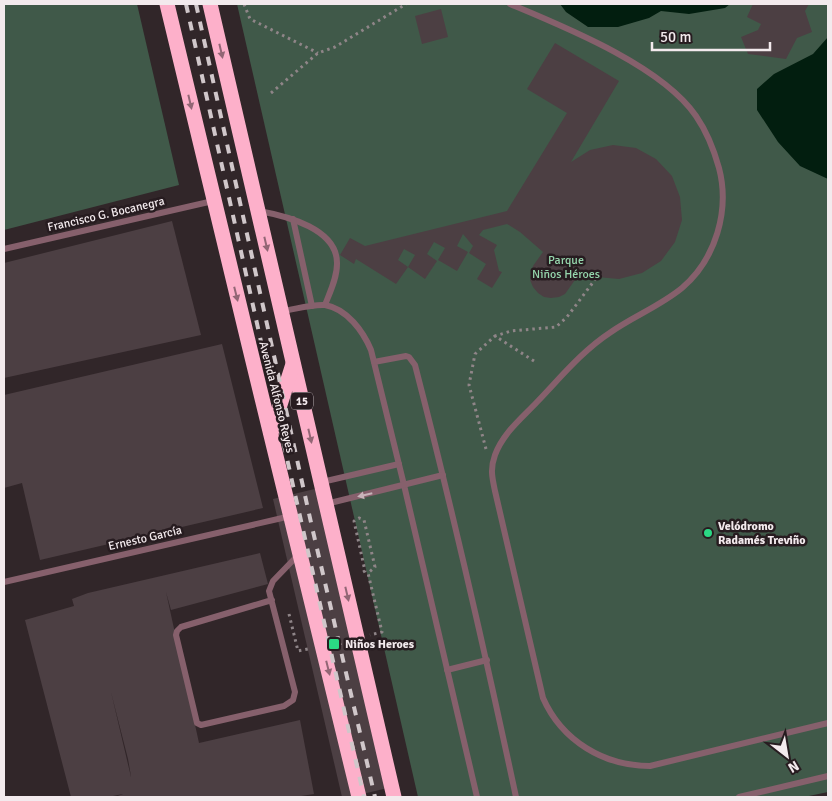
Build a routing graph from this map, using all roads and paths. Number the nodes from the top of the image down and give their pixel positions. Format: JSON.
{"nodes":[{"id":1,"x":167,"y":4,"type":"edge"},
{"id":2,"x":210,"y":4,"type":"edge"},
{"id":3,"x":244,"y":4,"type":"edge"},
{"id":4,"x":406,"y":4,"type":"edge"},
{"id":5,"x":510,"y":4,"type":"edge"},
{"id":6,"x":318,"y":53,"type":"junction"},
{"id":7,"x":271,"y":93,"type":"dead end"},
{"id":8,"x":213,"y":201,"type":"junction"},
{"id":9,"x":258,"y":210,"type":"junction"},
{"id":10,"x":293,"y":219,"type":"junction"},
{"id":11,"x":4,"y":249,"type":"edge"},
{"id":12,"x":596,"y":277,"type":"dead end"},
{"id":13,"x":312,"y":306,"type":"junction"},
{"id":14,"x":325,"y":306,"type":"junction"},
{"id":15,"x":281,"y":311,"type":"junction"},
{"id":16,"x":495,"y":336,"type":"junction"},
{"id":17,"x":534,"y":361,"type":"dead end"},
{"id":18,"x":374,"y":362,"type":"junction"},
{"id":19,"x":293,"y":363,"type":"junction"},
{"id":20,"x":271,"y":434,"type":"junction"},
{"id":21,"x":399,"y":464,"type":"junction"},
{"id":22,"x":491,"y":468,"type":"junction"},
{"id":23,"x":443,"y":475,"type":"junction"},
{"id":24,"x":321,"y":482,"type":"junction"},
{"id":25,"x":404,"y":485,"type":"junction"},
{"id":26,"x":326,"y":504,"type":"junction"},
{"id":27,"x":291,"y":516,"type":"junction"},
{"id":28,"x":300,"y":553,"type":"junction"},
{"id":29,"x":363,"y":572,"type":"dead end"},
{"id":30,"x":4,"y":582,"type":"edge"},
{"id":31,"x":272,"y":600,"type":"junction"},
{"id":32,"x":289,"y":614,"type":"dead end"},
{"id":33,"x":368,"y":635,"type":"dead end"},
{"id":34,"x":308,"y":649,"type":"dead end"},
{"id":35,"x":487,"y":660,"type":"junction"},
{"id":36,"x":447,"y":670,"type":"junction"},
{"id":37,"x":828,"y":723,"type":"edge"},
{"id":38,"x":828,"y":776,"type":"edge"},
{"id":39,"x":359,"y":797,"type":"edge"},
{"id":40,"x":394,"y":797,"type":"edge"},
{"id":41,"x":477,"y":797,"type":"edge"},
{"id":42,"x":516,"y":797,"type":"edge"},
{"id":43,"x":739,"y":797,"type":"edge"}],
"edges":[{"from":1,"to":8,"type":"highway","name":"Avenida Alfonso Reyes","one_way":true},
{"from":2,"to":9,"type":"highway","name":"Avenida Alfonso Reyes","number":"15","one_way":true},
{"from":3,"to":6,"type":"path"},
{"from":4,"to":6,"type":"path"},
{"from":5,"to":22,"type":"lane"},
{"from":6,"to":7,"type":"path"},
{"from":8,"to":11,"type":"lane","name":"Francisco G. Bocanegra"},
{"from":8,"to":20,"type":"highway","name":"Avenida Alfonso Reyes","one_way":true},
{"from":9,"to":10,"type":"lane"},
{"from":9,"to":15,"type":"highway","name":"Avenida Alfonso Reyes","number":"15","one_way":true},
{"from":10,"to":13,"type":"lane"},
{"from":10,"to":14,"type":"lane"},
{"from":12,"to":16,"type":"path"},
{"from":13,"to":14,"type":"lane"},
{"from":13,"to":15,"type":"lane"},
{"from":14,"to":18,"type":"lane"},
{"from":15,"to":19,"type":"highway","name":"Avenida Alfonso Reyes","number":"15"},
{"from":16,"to":17,"type":"path"},
{"from":16,"to":22,"type":"path"},
{"from":18,"to":21,"type":"lane"},
{"from":18,"to":23,"type":"lane"},
{"from":19,"to":20,"type":"highway"},
{"from":19,"to":24,"type":"highway","name":"Avenida Alfonso Reyes","number":"15","one_way":true},
{"from":20,"to":27,"type":"highway","name":"Avenida Alfonso Reyes"},
{"from":21,"to":24,"type":"lane"},
{"from":21,"to":25,"type":"lane"},
{"from":22,"to":37,"type":"lane"},
{"from":23,"to":25,"type":"lane"},
{"from":23,"to":35,"type":"lane"},
{"from":24,"to":26,"type":"highway","name":"Avenida Alfonso Reyes","number":"15"},
{"from":25,"to":26,"type":"lane","one_way":true},
{"from":25,"to":36,"type":"lane"},
{"from":26,"to":40,"type":"highway","name":"Avenida Alfonso Reyes","number":"15","one_way":true},
{"from":27,"to":28,"type":"highway","name":"Avenida Alfonso Reyes"},
{"from":27,"to":30,"type":"lane","name":"Ernesto García"},
{"from":28,"to":31,"type":"lane"},
{"from":28,"to":39,"type":"highway","name":"Avenida Alfonso Reyes","one_way":true},
{"from":29,"to":33,"type":"path"},
{"from":31,"to":31,"type":"lane"},
{"from":32,"to":34,"type":"path"},
{"from":35,"to":36,"type":"lane"},
{"from":35,"to":42,"type":"lane"},
{"from":36,"to":41,"type":"lane"},
{"from":38,"to":43,"type":"lane"}]}
